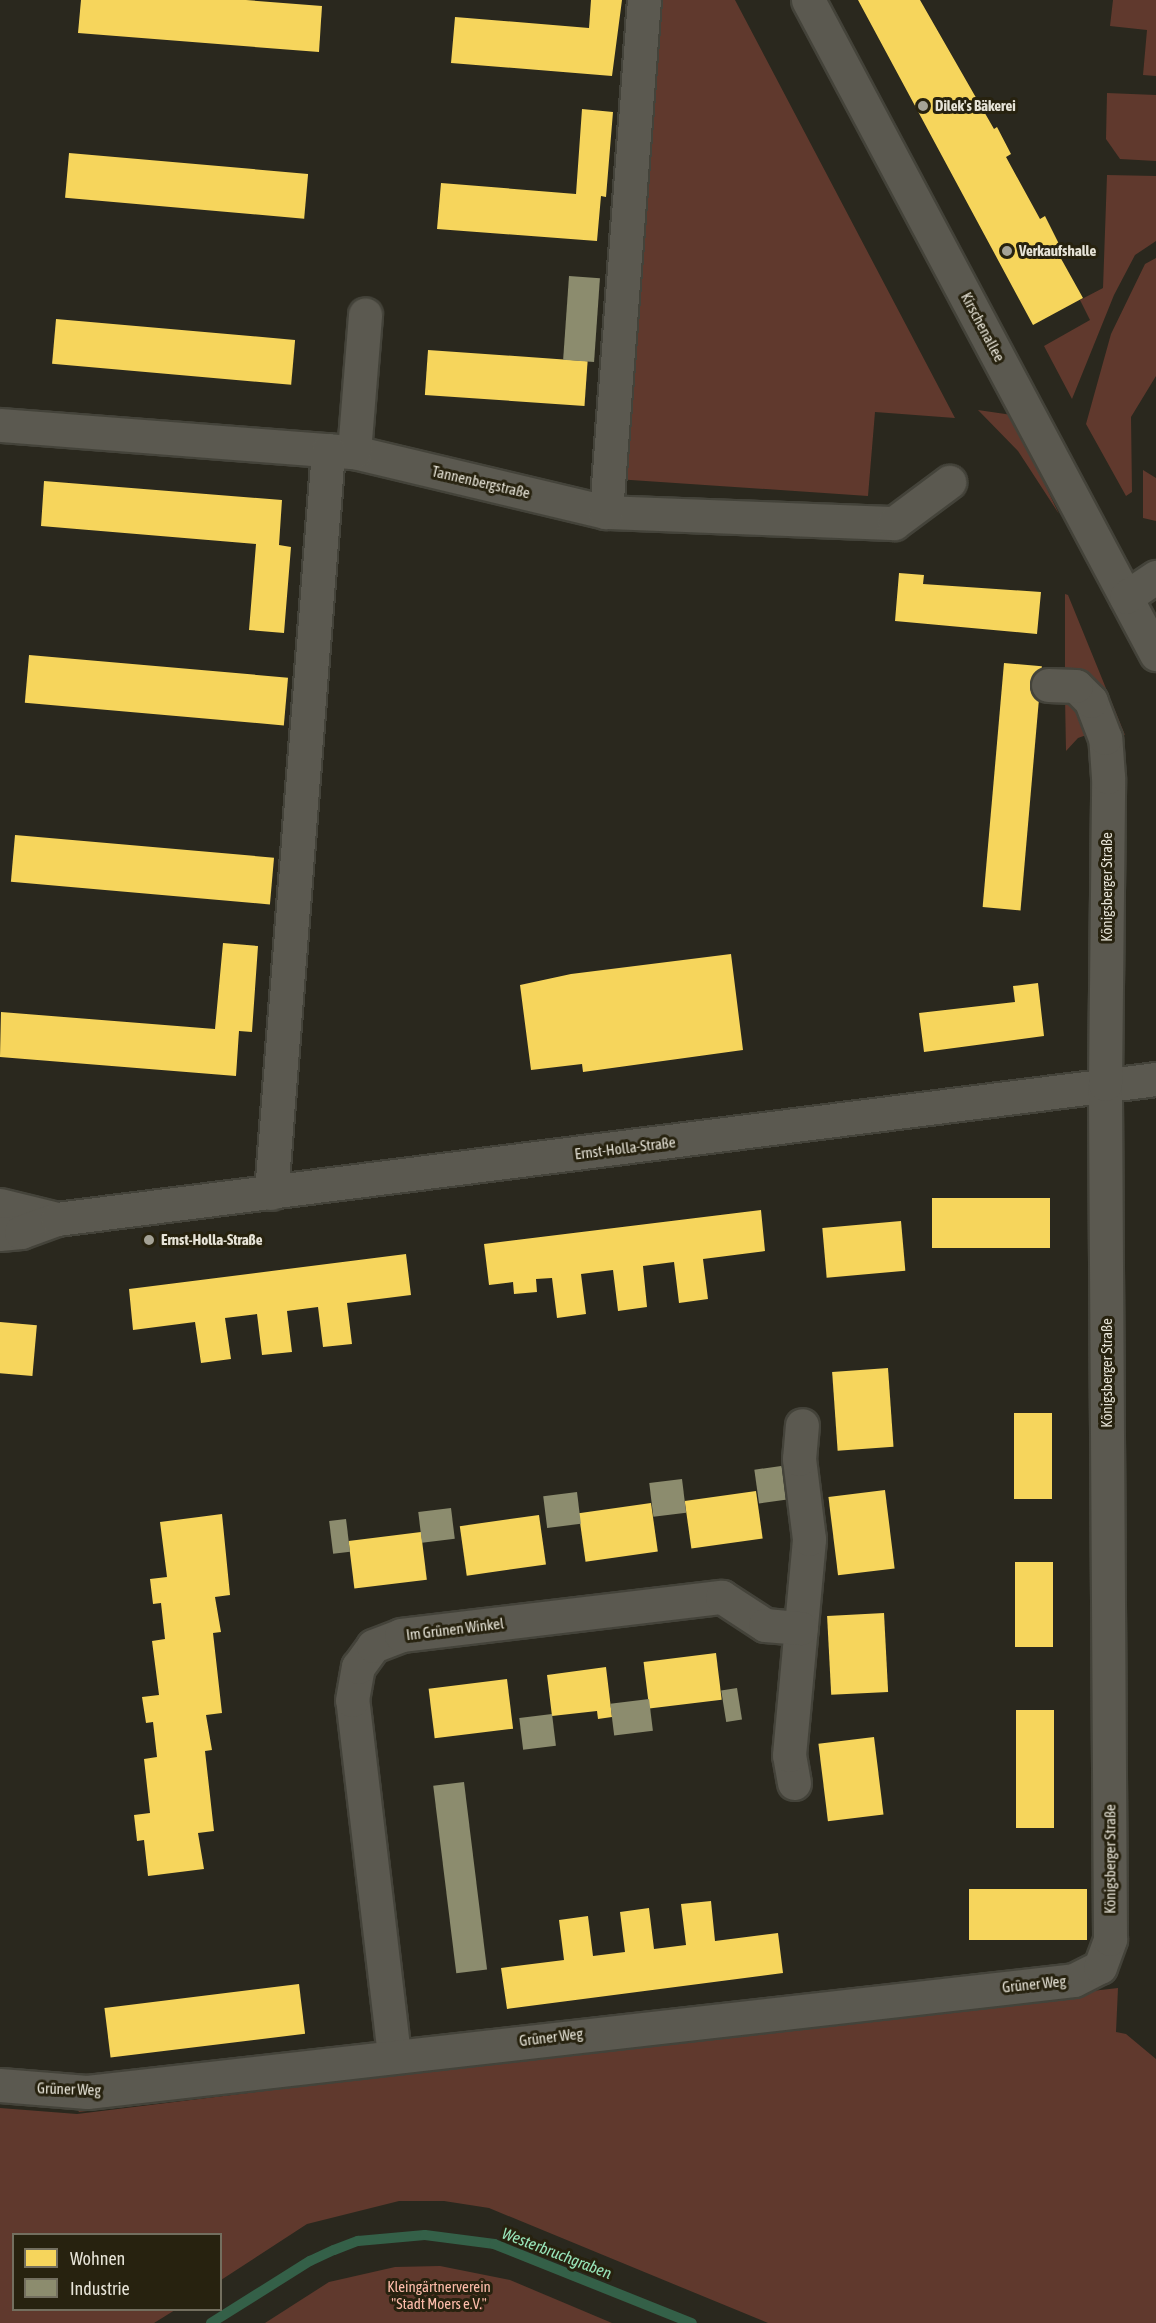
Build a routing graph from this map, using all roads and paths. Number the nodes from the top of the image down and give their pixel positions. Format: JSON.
{"nodes":[{"id":1,"x":644,"y":0,"type":"edge"},
{"id":2,"x":808,"y":0,"type":"edge"},
{"id":3,"x":365,"y":314,"type":"dead end"},
{"id":4,"x":0,"y":425,"type":"edge"},
{"id":5,"x":341,"y":451,"type":"junction"},
{"id":6,"x":949,"y":482,"type":"dead end"},
{"id":7,"x":606,"y":512,"type":"junction"},
{"id":8,"x":1156,"y":577,"type":"edge"},
{"id":9,"x":1126,"y":597,"type":"junction"},
{"id":10,"x":1156,"y":654,"type":"edge"},
{"id":11,"x":1048,"y":685,"type":"dead end"},
{"id":12,"x":1156,"y":1079,"type":"edge"},
{"id":13,"x":1105,"y":1084,"type":"junction"},
{"id":14,"x":271,"y":1193,"type":"junction"},
{"id":15,"x":0,"y":1205,"type":"edge"},
{"id":16,"x":57,"y":1219,"type":"junction"},
{"id":17,"x":0,"y":1234,"type":"edge"},
{"id":18,"x":802,"y":1425,"type":"dead end"},
{"id":19,"x":801,"y":1628,"type":"junction"},
{"id":20,"x":794,"y":1783,"type":"dead end"},
{"id":21,"x":1100,"y":1967,"type":"joint"},
{"id":22,"x":394,"y":2055,"type":"junction"},
{"id":23,"x":0,"y":2085,"type":"edge"}],
"edges":[{"from":1,"to":7,"type":"street"},
{"from":2,"to":9,"type":"street","name":"Kirschenallee"},
{"from":3,"to":5,"type":"street"},
{"from":4,"to":5,"type":"street","name":"Tannenbergstraße"},
{"from":5,"to":7,"type":"street","name":"Tannenbergstraße"},
{"from":5,"to":14,"type":"street"},
{"from":6,"to":7,"type":"street","name":"Tannenbergstraße"},
{"from":8,"to":9,"type":"street"},
{"from":9,"to":10,"type":"street","name":"Kirschenallee"},
{"from":11,"to":13,"type":"street","name":"Königsberger Straße"},
{"from":12,"to":13,"type":"street","name":"Ernst-Holla-Straße"},
{"from":13,"to":14,"type":"street","name":"Ernst-Holla-Straße"},
{"from":13,"to":21,"type":"street","name":"Königsberger Straße"},
{"from":14,"to":16,"type":"street","name":"Ernst-Holla-Straße"},
{"from":15,"to":16,"type":"street","name":"Ernst-Holla-Straße"},
{"from":16,"to":17,"type":"street","name":"Ernst-Holla-Straße"},
{"from":18,"to":19,"type":"street"},
{"from":19,"to":20,"type":"street"},
{"from":19,"to":22,"type":"street","name":"Im Grünen Winkel"},
{"from":21,"to":22,"type":"street","name":"Grüner Weg"},
{"from":22,"to":23,"type":"street","name":"Grüner Weg"}]}
